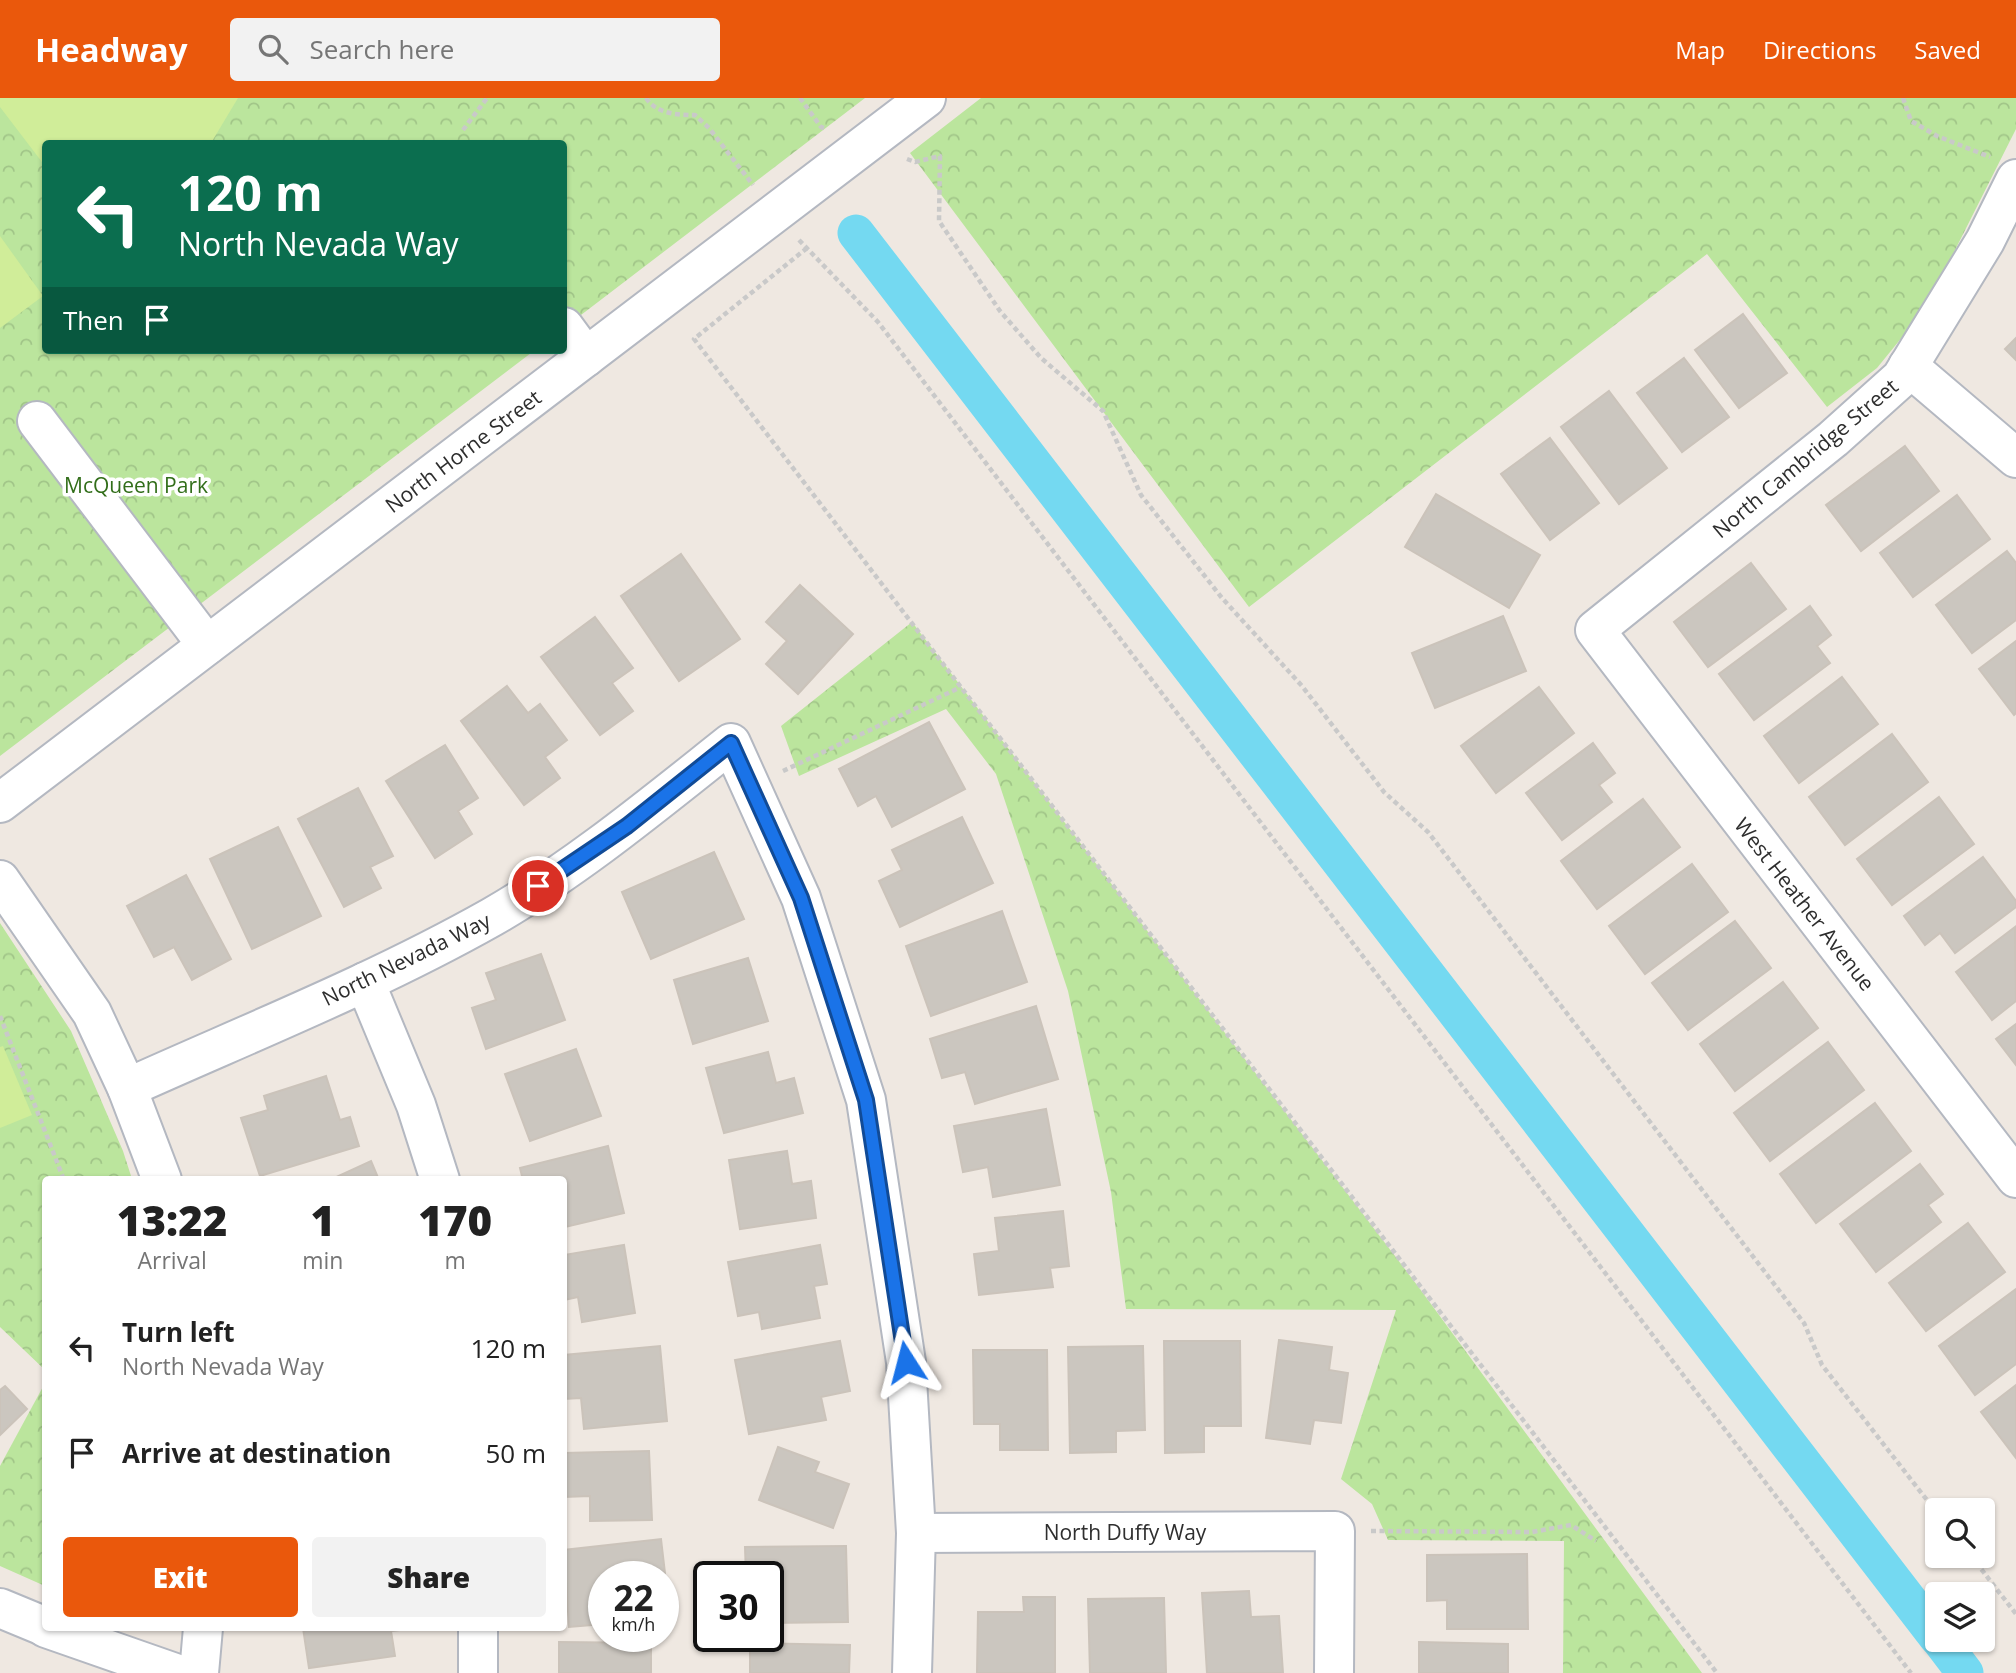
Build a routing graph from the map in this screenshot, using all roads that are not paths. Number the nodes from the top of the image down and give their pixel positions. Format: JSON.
{"nodes":[{"id":1,"x":926,"y":98,"type":"edge"},
{"id":2,"x":2004,"y":168,"type":"edge"},
{"id":3,"x":575,"y":342,"type":"edge"},
{"id":4,"x":560,"y":354,"type":"edge"},
{"id":5,"x":1908,"y":366,"type":"junction"},
{"id":6,"x":37,"y":421,"type":"dead end"},
{"id":7,"x":2016,"y":458,"type":"edge"},
{"id":8,"x":1595,"y":630,"type":"joint"},
{"id":9,"x":207,"y":645,"type":"junction"},
{"id":10,"x":0,"y":803,"type":"edge"},
{"id":11,"x":0,"y":880,"type":"edge"},
{"id":12,"x":365,"y":982,"type":"junction"},
{"id":13,"x":127,"y":1088,"type":"junction"},
{"id":14,"x":160,"y":1176,"type":"edge"},
{"id":15,"x":439,"y":1176,"type":"edge"},
{"id":16,"x":2016,"y":1178,"type":"edge"},
{"id":17,"x":916,"y":1533,"type":"junction"},
{"id":18,"x":0,"y":1608,"type":"edge"},
{"id":19,"x":42,"y":1625,"type":"edge"},
{"id":20,"x":57,"y":1631,"type":"edge"},
{"id":21,"x":203,"y":1631,"type":"edge"},
{"id":22,"x":478,"y":1631,"type":"edge"},
{"id":23,"x":176,"y":1673,"type":"edge"},
{"id":24,"x":199,"y":1673,"type":"edge"},
{"id":25,"x":478,"y":1673,"type":"edge"},
{"id":26,"x":912,"y":1673,"type":"edge"},
{"id":27,"x":1334,"y":1673,"type":"edge"}],
"edges":[{"from":1,"to":3,"type":"street","name":"North Horne Street"},
{"from":2,"to":5,"type":"street","name":"North Cambridge Street"},
{"from":4,"to":9,"type":"street","name":"North Horne Street"},
{"from":5,"to":7,"type":"street"},
{"from":5,"to":8,"type":"street","name":"North Cambridge Street"},
{"from":6,"to":9,"type":"street"},
{"from":8,"to":16,"type":"street","name":"West Heather Avenue"},
{"from":9,"to":10,"type":"street","name":"North Horne Street"},
{"from":11,"to":13,"type":"street"},
{"from":12,"to":13,"type":"street","name":"North Nevada Way"},
{"from":12,"to":15,"type":"street"},
{"from":12,"to":17,"type":"street","name":"North Nevada Way"},
{"from":13,"to":14,"type":"street"},
{"from":17,"to":26,"type":"street"},
{"from":17,"to":27,"type":"street","name":"North Duffy Way"},
{"from":18,"to":19,"type":"street"},
{"from":20,"to":23,"type":"street"},
{"from":21,"to":24,"type":"street"},
{"from":22,"to":25,"type":"street"}]}
